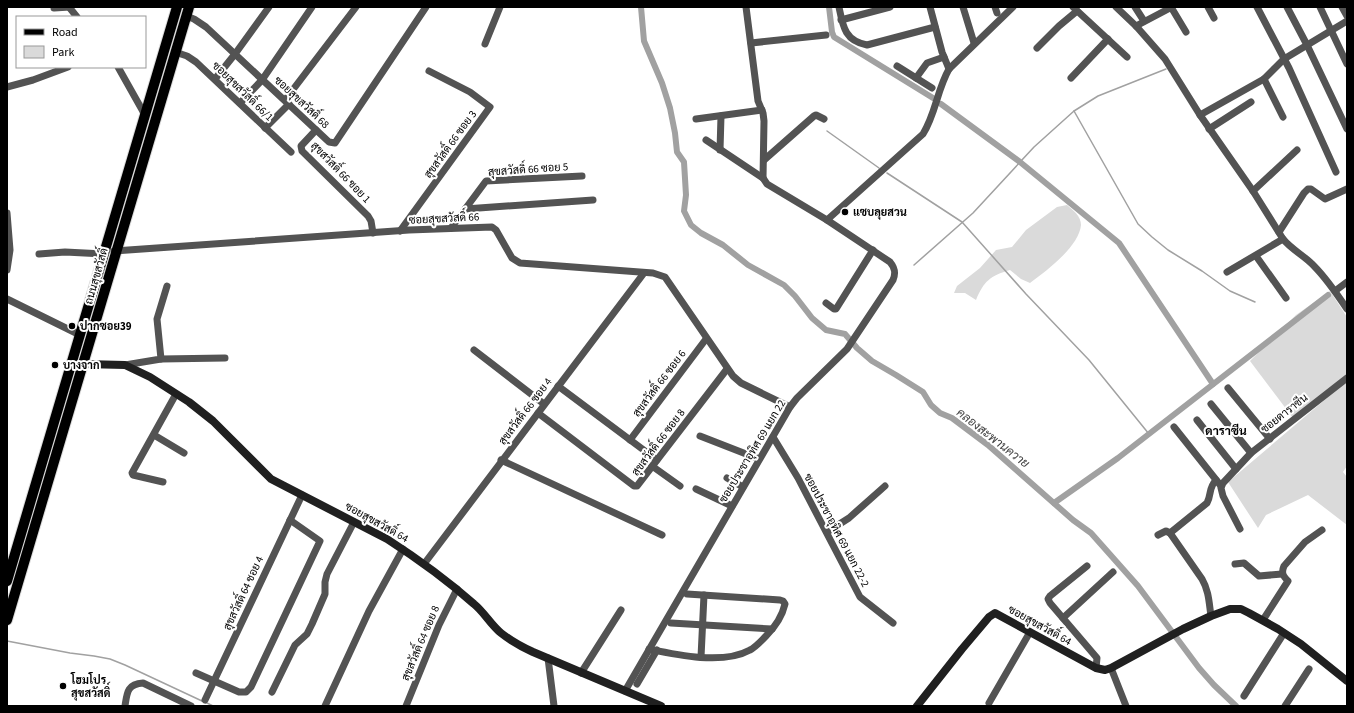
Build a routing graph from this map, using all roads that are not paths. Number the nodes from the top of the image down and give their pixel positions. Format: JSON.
{"nodes":[{"id":1,"x":69,"y":7,"type":"edge"},
{"id":2,"x":177,"y":7,"type":"edge"},
{"id":3,"x":269,"y":7,"type":"edge"},
{"id":4,"x":312,"y":7,"type":"edge"},
{"id":5,"x":356,"y":7,"type":"edge"},
{"id":6,"x":426,"y":7,"type":"edge"},
{"id":7,"x":500,"y":7,"type":"edge"},
{"id":8,"x":746,"y":7,"type":"edge"},
{"id":9,"x":839,"y":7,"type":"edge"},
{"id":10,"x":890,"y":7,"type":"edge"},
{"id":11,"x":930,"y":7,"type":"edge"},
{"id":12,"x":963,"y":7,"type":"edge"},
{"id":13,"x":1013,"y":7,"type":"edge"},
{"id":14,"x":1116,"y":7,"type":"edge"},
{"id":15,"x":1135,"y":7,"type":"edge"},
{"id":16,"x":1172,"y":7,"type":"edge"},
{"id":17,"x":1208,"y":7,"type":"edge"},
{"id":18,"x":1257,"y":7,"type":"edge"},
{"id":19,"x":1286,"y":7,"type":"edge"},
{"id":20,"x":1320,"y":7,"type":"edge"},
{"id":21,"x":1342,"y":7,"type":"edge"},
{"id":22,"x":58,"y":8,"type":"edge"},
{"id":23,"x":1075,"y":9,"type":"edge"},
{"id":24,"x":187,"y":11,"type":"edge"},
{"id":25,"x":77,"y":16,"type":"edge"},
{"id":26,"x":1347,"y":16,"type":"edge"},
{"id":27,"x":1214,"y":18,"type":"dead end"},
{"id":28,"x":841,"y":20,"type":"junction"},
{"id":29,"x":1144,"y":21,"type":"junction"},
{"id":30,"x":1347,"y":21,"type":"edge"},
{"id":31,"x":1136,"y":26,"type":"junction"},
{"id":32,"x":935,"y":28,"type":"junction"},
{"id":33,"x":1332,"y":30,"type":"junction"},
{"id":34,"x":1186,"y":32,"type":"dead end"},
{"id":35,"x":826,"y":35,"type":"dead end"},
{"id":36,"x":1108,"y":39,"type":"junction"},
{"id":37,"x":751,"y":43,"type":"junction"},
{"id":38,"x":974,"y":43,"type":"junction"},
{"id":39,"x":485,"y":44,"type":"dead end"},
{"id":40,"x":1307,"y":45,"type":"junction"},
{"id":41,"x":1038,"y":48,"type":"dead end"},
{"id":42,"x":175,"y":52,"type":"junction"},
{"id":43,"x":235,"y":54,"type":"junction"},
{"id":44,"x":1127,"y":56,"type":"dead end"},
{"id":45,"x":944,"y":57,"type":"junction"},
{"id":46,"x":1284,"y":59,"type":"junction"},
{"id":47,"x":1347,"y":64,"type":"edge"},
{"id":48,"x":897,"y":66,"type":"dead end"},
{"id":49,"x":65,"y":68,"type":"edge"},
{"id":50,"x":119,"y":68,"type":"edge"},
{"id":51,"x":948,"y":69,"type":"junction"},
{"id":52,"x":429,"y":71,"type":"dead end"},
{"id":53,"x":916,"y":78,"type":"junction"},
{"id":54,"x":1071,"y":78,"type":"dead end"},
{"id":55,"x":216,"y":79,"type":"junction"},
{"id":56,"x":1264,"y":79,"type":"junction"},
{"id":57,"x":262,"y":80,"type":"junction"},
{"id":58,"x":7,"y":87,"type":"edge"},
{"id":59,"x":932,"y":88,"type":"dead end"},
{"id":60,"x":287,"y":102,"type":"junction"},
{"id":61,"x":1251,"y":102,"type":"dead end"},
{"id":62,"x":240,"y":103,"type":"junction"},
{"id":63,"x":762,"y":110,"type":"junction"},
{"id":64,"x":145,"y":115,"type":"junction"},
{"id":65,"x":1200,"y":115,"type":"junction"},
{"id":66,"x":721,"y":116,"type":"junction"},
{"id":67,"x":1283,"y":118,"type":"dead end"},
{"id":68,"x":696,"y":119,"type":"dead end"},
{"id":69,"x":824,"y":119,"type":"dead end"},
{"id":70,"x":265,"y":128,"type":"junction"},
{"id":71,"x":1209,"y":129,"type":"junction"},
{"id":72,"x":1347,"y":129,"type":"edge"},
{"id":73,"x":316,"y":130,"type":"junction"},
{"id":74,"x":706,"y":140,"type":"dead end"},
{"id":75,"x":720,"y":150,"type":"junction"},
{"id":76,"x":1297,"y":150,"type":"dead end"},
{"id":77,"x":291,"y":152,"type":"dead end"},
{"id":78,"x":764,"y":160,"type":"junction"},
{"id":79,"x":1336,"y":172,"type":"dead end"},
{"id":80,"x":582,"y":176,"type":"dead end"},
{"id":81,"x":764,"y":178,"type":"junction"},
{"id":82,"x":1347,"y":189,"type":"edge"},
{"id":83,"x":1253,"y":191,"type":"junction"},
{"id":84,"x":593,"y":200,"type":"dead end"},
{"id":85,"x":466,"y":209,"type":"junction"},
{"id":86,"x":7,"y":213,"type":"edge"},
{"id":87,"x":827,"y":220,"type":"junction"},
{"id":88,"x":451,"y":228,"type":"junction"},
{"id":89,"x":400,"y":231,"type":"junction"},
{"id":90,"x":1279,"y":232,"type":"junction"},
{"id":91,"x":373,"y":233,"type":"junction"},
{"id":92,"x":1283,"y":240,"type":"junction"},
{"id":93,"x":8,"y":245,"type":"edge"},
{"id":94,"x":872,"y":250,"type":"junction"},
{"id":95,"x":105,"y":252,"type":"junction"},
{"id":96,"x":116,"y":252,"type":"junction"},
{"id":97,"x":39,"y":254,"type":"dead end"},
{"id":98,"x":1256,"y":256,"type":"junction"},
{"id":99,"x":7,"y":270,"type":"edge"},
{"id":100,"x":1227,"y":272,"type":"dead end"},
{"id":101,"x":644,"y":273,"type":"junction"},
{"id":102,"x":1347,"y":282,"type":"edge"},
{"id":103,"x":167,"y":286,"type":"dead end"},
{"id":104,"x":1335,"y":291,"type":"junction"},
{"id":105,"x":1286,"y":298,"type":"dead end"},
{"id":106,"x":7,"y":300,"type":"edge"},
{"id":107,"x":826,"y":303,"type":"dead end"},
{"id":108,"x":1347,"y":309,"type":"edge"},
{"id":109,"x":80,"y":336,"type":"junction"},
{"id":110,"x":706,"y":338,"type":"junction"},
{"id":111,"x":474,"y":350,"type":"dead end"},
{"id":112,"x":225,"y":358,"type":"dead end"},
{"id":113,"x":161,"y":359,"type":"junction"},
{"id":114,"x":84,"y":364,"type":"junction"},
{"id":115,"x":125,"y":365,"type":"junction"},
{"id":116,"x":727,"y":369,"type":"junction"},
{"id":117,"x":1347,"y":378,"type":"edge"},
{"id":118,"x":558,"y":386,"type":"junction"},
{"id":119,"x":1228,"y":388,"type":"dead end"},
{"id":120,"x":176,"y":394,"type":"junction"},
{"id":121,"x":544,"y":404,"type":"junction"},
{"id":122,"x":1211,"y":404,"type":"dead end"},
{"id":123,"x":790,"y":407,"type":"junction"},
{"id":124,"x":538,"y":413,"type":"junction"},
{"id":125,"x":1197,"y":420,"type":"dead end"},
{"id":126,"x":1174,"y":427,"type":"dead end"},
{"id":127,"x":154,"y":435,"type":"junction"},
{"id":128,"x":700,"y":436,"type":"dead end"},
{"id":129,"x":773,"y":437,"type":"junction"},
{"id":130,"x":1270,"y":439,"type":"junction"},
{"id":131,"x":630,"y":440,"type":"junction"},
{"id":132,"x":184,"y":453,"type":"dead end"},
{"id":133,"x":1251,"y":453,"type":"junction"},
{"id":134,"x":759,"y":459,"type":"junction"},
{"id":135,"x":501,"y":460,"type":"junction"},
{"id":136,"x":655,"y":463,"type":"junction"},
{"id":137,"x":1236,"y":469,"type":"junction"},
{"id":138,"x":727,"y":478,"type":"dead end"},
{"id":139,"x":1216,"y":480,"type":"junction"},
{"id":140,"x":163,"y":482,"type":"dead end"},
{"id":141,"x":680,"y":486,"type":"dead end"},
{"id":142,"x":884,"y":486,"type":"dead end"},
{"id":143,"x":1222,"y":486,"type":"junction"},
{"id":144,"x":744,"y":487,"type":"junction"},
{"id":145,"x":696,"y":489,"type":"dead end"},
{"id":146,"x":302,"y":495,"type":"junction"},
{"id":147,"x":732,"y":506,"type":"junction"},
{"id":148,"x":290,"y":520,"type":"junction"},
{"id":149,"x":354,"y":522,"type":"junction"},
{"id":150,"x":1240,"y":529,"type":"dead end"},
{"id":151,"x":1322,"y":530,"type":"dead end"},
{"id":152,"x":827,"y":532,"type":"junction"},
{"id":153,"x":1170,"y":533,"type":"junction"},
{"id":154,"x":662,"y":535,"type":"dead end"},
{"id":155,"x":1158,"y":535,"type":"dead end"},
{"id":156,"x":403,"y":549,"type":"junction"},
{"id":157,"x":424,"y":564,"type":"junction"},
{"id":158,"x":1235,"y":564,"type":"dead end"},
{"id":159,"x":1087,"y":566,"type":"dead end"},
{"id":160,"x":1113,"y":572,"type":"dead end"},
{"id":161,"x":1282,"y":574,"type":"junction"},
{"id":162,"x":7,"y":581,"type":"edge"},
{"id":163,"x":457,"y":589,"type":"junction"},
{"id":164,"x":688,"y":594,"type":"dead end"},
{"id":165,"x":704,"y":595,"type":"junction"},
{"id":166,"x":621,"y":610,"type":"dead end"},
{"id":167,"x":1210,"y":616,"type":"junction"},
{"id":168,"x":1063,"y":618,"type":"junction"},
{"id":169,"x":7,"y":620,"type":"edge"},
{"id":170,"x":1262,"y":620,"type":"junction"},
{"id":171,"x":893,"y":623,"type":"dead end"},
{"id":172,"x":671,"y":624,"type":"dead end"},
{"id":173,"x":703,"y":624,"type":"junction"},
{"id":174,"x":772,"y":629,"type":"junction"},
{"id":175,"x":1030,"y":632,"type":"junction"},
{"id":176,"x":1284,"y":632,"type":"junction"},
{"id":177,"x":649,"y":649,"type":"junction"},
{"id":178,"x":657,"y":650,"type":"junction"},
{"id":179,"x":701,"y":657,"type":"junction"},
{"id":180,"x":548,"y":658,"type":"junction"},
{"id":181,"x":1313,"y":663,"type":"junction"},
{"id":182,"x":1096,"y":668,"type":"junction"},
{"id":183,"x":1111,"y":668,"type":"junction"},
{"id":184,"x":196,"y":673,"type":"dead end"},
{"id":185,"x":581,"y":673,"type":"junction"},
{"id":186,"x":214,"y":681,"type":"junction"},
{"id":187,"x":1347,"y":681,"type":"edge"},
{"id":188,"x":637,"y":684,"type":"dead end"},
{"id":189,"x":625,"y":691,"type":"junction"},
{"id":190,"x":272,"y":692,"type":"dead end"},
{"id":191,"x":1244,"y":696,"type":"dead end"},
{"id":192,"x":205,"y":700,"type":"dead end"},
{"id":193,"x":989,"y":703,"type":"dead end"},
{"id":194,"x":1287,"y":703,"type":"edge"},
{"id":195,"x":125,"y":706,"type":"edge"},
{"id":196,"x":191,"y":706,"type":"edge"},
{"id":197,"x":325,"y":706,"type":"edge"},
{"id":198,"x":406,"y":706,"type":"edge"},
{"id":199,"x":554,"y":706,"type":"edge"},
{"id":200,"x":660,"y":706,"type":"edge"},
{"id":201,"x":917,"y":706,"type":"edge"},
{"id":202,"x":1126,"y":706,"type":"edge"}],
"edges":[{"from":1,"to":22,"type":"street"},
{"from":1,"to":25,"type":"street"},
{"from":2,"to":64,"type":"main road","name":"ถนนสุขสวัสดิ์"},
{"from":3,"to":43,"type":"street"},
{"from":4,"to":57,"type":"street"},
{"from":5,"to":60,"type":"street"},
{"from":6,"to":73,"type":"street","name":"ซอยสุขสวัสดิ์ 68"},
{"from":7,"to":39,"type":"street"},
{"from":8,"to":37,"type":"street"},
{"from":9,"to":28,"type":"street"},
{"from":10,"to":28,"type":"street"},
{"from":11,"to":32,"type":"street"},
{"from":12,"to":38,"type":"street"},
{"from":13,"to":38,"type":"street"},
{"from":14,"to":31,"type":"street"},
{"from":15,"to":29,"type":"street"},
{"from":16,"to":29,"type":"street"},
{"from":16,"to":34,"type":"street"},
{"from":17,"to":27,"type":"street"},
{"from":18,"to":46,"type":"street"},
{"from":19,"to":40,"type":"street"},
{"from":20,"to":33,"type":"street"},
{"from":21,"to":26,"type":"street"},
{"from":23,"to":36,"type":"street"},
{"from":23,"to":41,"type":"street"},
{"from":24,"to":42,"type":"main road","name":"ถนนสุขสวัสดิ์"},
{"from":24,"to":43,"type":"street","name":"ซอยสุขสวัสดิ์ 68"},
{"from":28,"to":32,"type":"street"},
{"from":29,"to":31,"type":"street"},
{"from":30,"to":33,"type":"street"},
{"from":31,"to":65,"type":"street"},
{"from":32,"to":45,"type":"street"},
{"from":33,"to":40,"type":"street"},
{"from":33,"to":47,"type":"street"},
{"from":35,"to":37,"type":"street"},
{"from":36,"to":44,"type":"street"},
{"from":36,"to":54,"type":"street"},
{"from":37,"to":63,"type":"street"},
{"from":38,"to":51,"type":"street"},
{"from":40,"to":46,"type":"street"},
{"from":40,"to":72,"type":"street"},
{"from":42,"to":55,"type":"street","name":"ซอยสุขสวัสดิ์ 66/1"},
{"from":42,"to":96,"type":"main road","name":"ถนนสุขสวัสดิ์"},
{"from":43,"to":55,"type":"street"},
{"from":43,"to":57,"type":"street","name":"ซอยสุขสวัสดิ์ 68"},
{"from":45,"to":51,"type":"street"},
{"from":45,"to":53,"type":"street"},
{"from":46,"to":56,"type":"street"},
{"from":46,"to":79,"type":"street"},
{"from":48,"to":53,"type":"street"},
{"from":49,"to":58,"type":"street"},
{"from":50,"to":64,"type":"street"},
{"from":51,"to":87,"type":"street"},
{"from":52,"to":89,"type":"street","name":"สุขสวัสดิ์ 66 ซอย 3"},
{"from":53,"to":59,"type":"street"},
{"from":55,"to":62,"type":"street","name":"ซอยสุขสวัสดิ์ 66/1"},
{"from":56,"to":65,"type":"street"},
{"from":56,"to":67,"type":"street"},
{"from":57,"to":60,"type":"street","name":"ซอยสุขสวัสดิ์ 68"},
{"from":57,"to":62,"type":"street"},
{"from":60,"to":70,"type":"street"},
{"from":60,"to":73,"type":"street","name":"ซอยสุขสวัสดิ์ 68"},
{"from":61,"to":71,"type":"street"},
{"from":62,"to":70,"type":"street","name":"ซอยสุขสวัสดิ์ 66/1"},
{"from":63,"to":66,"type":"street"},
{"from":63,"to":78,"type":"street"},
{"from":64,"to":95,"type":"main road","name":"ถนนสุขสวัสดิ์"},
{"from":65,"to":71,"type":"street"},
{"from":66,"to":68,"type":"street"},
{"from":66,"to":75,"type":"street"},
{"from":69,"to":78,"type":"street"},
{"from":70,"to":77,"type":"street","name":"ซอยสุขสวัสดิ์ 66/1"},
{"from":71,"to":83,"type":"street"},
{"from":73,"to":91,"type":"street","name":"สุขสวัสดิ์ 66 ซอย 1"},
{"from":74,"to":75,"type":"street","name":"ซอยประชาอุทิศ 69 แยก 22"},
{"from":75,"to":81,"type":"street","name":"ซอยประชาอุทิศ 69 แยก 22"},
{"from":76,"to":83,"type":"street"},
{"from":78,"to":81,"type":"street"},
{"from":80,"to":85,"type":"street","name":"สุขสวัสดิ์ 66 ซอย 5"},
{"from":81,"to":87,"type":"street","name":"ซอยประชาอุทิศ 69 แยก 22"},
{"from":82,"to":90,"type":"street"},
{"from":83,"to":90,"type":"street"},
{"from":84,"to":85,"type":"street"},
{"from":85,"to":88,"type":"street","name":"สุขสวัสดิ์ 66 ซอย 5"},
{"from":86,"to":93,"type":"street"},
{"from":87,"to":94,"type":"street","name":"ซอยประชาอุทิศ 69 แยก 22"},
{"from":88,"to":89,"type":"street","name":"ซอยสุขสวัสดิ์ 66"},
{"from":88,"to":101,"type":"street","name":"ซอยสุขสวัสดิ์ 66"},
{"from":89,"to":91,"type":"street","name":"ซอยสุขสวัสดิ์ 66"},
{"from":90,"to":92,"type":"street"},
{"from":91,"to":96,"type":"street","name":"ซอยสุขสวัสดิ์ 66"},
{"from":92,"to":98,"type":"street"},
{"from":92,"to":104,"type":"street"},
{"from":93,"to":99,"type":"street"},
{"from":94,"to":107,"type":"street"},
{"from":94,"to":123,"type":"street","name":"ซอยประชาอุทิศ 69 แยก 22"},
{"from":95,"to":96,"type":"street","name":"ซอยสุขสวัสดิ์ 66"},
{"from":95,"to":97,"type":"street","name":"ซอยสุขสวัสดิ์ 66"},
{"from":95,"to":109,"type":"main road","name":"ถนนสุขสวัสดิ์"},
{"from":96,"to":114,"type":"main road","name":"ถนนสุขสวัสดิ์"},
{"from":98,"to":100,"type":"street"},
{"from":98,"to":105,"type":"street"},
{"from":101,"to":110,"type":"street","name":"ซอยสุขสวัสดิ์ 66"},
{"from":101,"to":118,"type":"street","name":"สุขสวัสดิ์ 66 ซอย 4"},
{"from":102,"to":104,"type":"street"},
{"from":103,"to":113,"type":"street"},
{"from":104,"to":108,"type":"street"},
{"from":106,"to":109,"type":"street"},
{"from":109,"to":162,"type":"main road","name":"ถนนสุขสวัสดิ์"},
{"from":110,"to":116,"type":"street","name":"ซอยสุขสวัสดิ์ 66"},
{"from":110,"to":131,"type":"street","name":"สุขสวัสดิ์ 66 ซอย 6"},
{"from":111,"to":121,"type":"street"},
{"from":112,"to":113,"type":"street"},
{"from":113,"to":115,"type":"street"},
{"from":114,"to":115,"type":"street","name":"ซอยสุขสวัสดิ์ 64"},
{"from":114,"to":169,"type":"main road","name":"ถนนสุขสวัสดิ์"},
{"from":115,"to":120,"type":"street","name":"ซอยสุขสวัสดิ์ 64"},
{"from":116,"to":123,"type":"street","name":"ซอยสุขสวัสดิ์ 66"},
{"from":116,"to":136,"type":"street","name":"สุขสวัสดิ์ 66 ซอย 8"},
{"from":117,"to":130,"type":"street","name":"ซอยดาราซีน"},
{"from":118,"to":121,"type":"street","name":"สุขสวัสดิ์ 66 ซอย 4"},
{"from":118,"to":131,"type":"street"},
{"from":119,"to":130,"type":"street"},
{"from":120,"to":127,"type":"street"},
{"from":120,"to":146,"type":"street","name":"ซอยสุขสวัสดิ์ 64"},
{"from":121,"to":124,"type":"street","name":"สุขสวัสดิ์ 66 ซอย 4"},
{"from":122,"to":133,"type":"street"},
{"from":123,"to":129,"type":"street","name":"ซอยประชาอุทิศ 69 แยก 22"},
{"from":124,"to":135,"type":"street","name":"สุขสวัสดิ์ 66 ซอย 4"},
{"from":124,"to":136,"type":"street","name":"สุขสวัสดิ์ 66 ซอย 8"},
{"from":125,"to":137,"type":"street"},
{"from":126,"to":139,"type":"street"},
{"from":127,"to":132,"type":"street"},
{"from":127,"to":140,"type":"street"},
{"from":128,"to":134,"type":"street"},
{"from":129,"to":134,"type":"street","name":"ซอยประชาอุทิศ 69 แยก 22"},
{"from":129,"to":152,"type":"street","name":"ซอยประชาอุทิศ 69 แยก 22-2"},
{"from":130,"to":133,"type":"street","name":"ซอยดาราซีน"},
{"from":131,"to":136,"type":"street"},
{"from":133,"to":137,"type":"street","name":"ซอยดาราซีน"},
{"from":134,"to":144,"type":"street","name":"ซอยประชาอุทิศ 69 แยก 22"},
{"from":135,"to":154,"type":"street"},
{"from":135,"to":157,"type":"street","name":"สุขสวัสดิ์ 66 ซอย 4"},
{"from":136,"to":141,"type":"street"},
{"from":137,"to":143,"type":"street","name":"ซอยดาราซีน"},
{"from":138,"to":144,"type":"street"},
{"from":139,"to":143,"type":"street"},
{"from":139,"to":153,"type":"street"},
{"from":142,"to":152,"type":"street"},
{"from":143,"to":150,"type":"street"},
{"from":144,"to":147,"type":"street","name":"ซอยประชาอุทิศ 69 แยก 22"},
{"from":145,"to":147,"type":"street"},
{"from":146,"to":148,"type":"street","name":"สุขสวัสดิ์ 64 ซอย 4"},
{"from":146,"to":149,"type":"street","name":"ซอยสุขสวัสดิ์ 64"},
{"from":147,"to":177,"type":"street","name":"ซอยประชาอุทิศ 69 แยก 22"},
{"from":148,"to":186,"type":"street","name":"สุขสวัสดิ์ 64 ซอย 4"},
{"from":148,"to":186,"type":"street"},
{"from":149,"to":156,"type":"street","name":"ซอยสุขสวัสดิ์ 64"},
{"from":149,"to":190,"type":"street"},
{"from":151,"to":161,"type":"street"},
{"from":152,"to":171,"type":"street","name":"ซอยประชาอุทิศ 69 แยก 22-2"},
{"from":153,"to":155,"type":"street"},
{"from":153,"to":167,"type":"street"},
{"from":156,"to":157,"type":"street","name":"ซอยสุขสวัสดิ์ 64"},
{"from":156,"to":197,"type":"street"},
{"from":157,"to":163,"type":"street","name":"ซอยสุขสวัสดิ์ 64"},
{"from":158,"to":161,"type":"street"},
{"from":159,"to":168,"type":"street"},
{"from":160,"to":168,"type":"street"},
{"from":161,"to":170,"type":"street"},
{"from":163,"to":180,"type":"street","name":"ซอยสุขสวัสดิ์ 64"},
{"from":163,"to":198,"type":"street","name":"สุขสวัสดิ์ 64 ซอย 8"},
{"from":164,"to":165,"type":"street"},
{"from":165,"to":173,"type":"street"},
{"from":165,"to":174,"type":"street"},
{"from":166,"to":185,"type":"street"},
{"from":167,"to":170,"type":"street","name":"ซอยสุขสวัสดิ์ 64"},
{"from":167,"to":183,"type":"street","name":"ซอยสุขสวัสดิ์ 64"},
{"from":168,"to":182,"type":"street"},
{"from":170,"to":176,"type":"street","name":"ซอยสุขสวัสดิ์ 64"},
{"from":172,"to":173,"type":"street"},
{"from":173,"to":174,"type":"street"},
{"from":173,"to":179,"type":"street"},
{"from":174,"to":179,"type":"street"},
{"from":175,"to":182,"type":"street","name":"ซอยสุขสวัสดิ์ 64"},
{"from":175,"to":193,"type":"street"},
{"from":175,"to":201,"type":"street","name":"ซอยสุขสวัสดิ์ 64"},
{"from":176,"to":181,"type":"street","name":"ซอยสุขสวัสดิ์ 64"},
{"from":176,"to":191,"type":"street"},
{"from":177,"to":178,"type":"street"},
{"from":177,"to":189,"type":"street","name":"ซอยประชาอุทิศ 69 แยก 22"},
{"from":178,"to":179,"type":"street"},
{"from":178,"to":188,"type":"street"},
{"from":180,"to":185,"type":"street","name":"ซอยสุขสวัสดิ์ 64"},
{"from":180,"to":199,"type":"street"},
{"from":181,"to":187,"type":"street","name":"ซอยสุขสวัสดิ์ 64"},
{"from":181,"to":194,"type":"street"},
{"from":182,"to":183,"type":"street","name":"ซอยสุขสวัสดิ์ 64"},
{"from":183,"to":202,"type":"street"},
{"from":184,"to":186,"type":"street"},
{"from":185,"to":189,"type":"street","name":"ซอยสุขสวัสดิ์ 64"},
{"from":186,"to":192,"type":"street","name":"สุขสวัสดิ์ 64 ซอย 4"},
{"from":189,"to":200,"type":"street","name":"ซอยสุขสวัสดิ์ 64"},
{"from":195,"to":196,"type":"street"}]}
